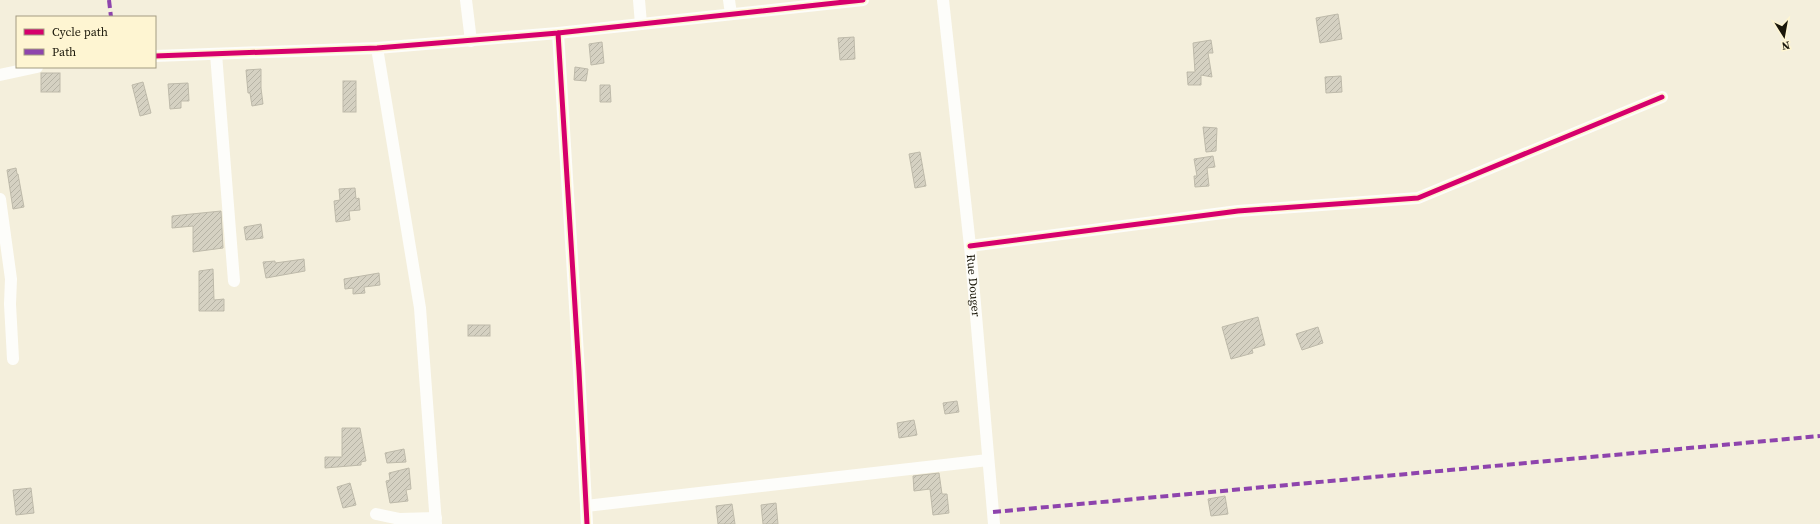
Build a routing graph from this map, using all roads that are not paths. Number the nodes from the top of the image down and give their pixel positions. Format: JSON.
{"nodes":[{"id":1,"x":466,"y":0,"type":"edge"},
{"id":2,"x":639,"y":0,"type":"edge"},
{"id":3,"x":729,"y":0,"type":"edge"},
{"id":4,"x":863,"y":0,"type":"edge"},
{"id":5,"x":943,"y":0,"type":"edge"},
{"id":6,"x":826,"y":2,"type":"edge"},
{"id":7,"x":730,"y":14,"type":"junction"},
{"id":8,"x":641,"y":24,"type":"junction"},
{"id":9,"x":558,"y":33,"type":"junction"},
{"id":10,"x":471,"y":40,"type":"junction"},
{"id":11,"x":377,"y":48,"type":"junction"},
{"id":12,"x":216,"y":54,"type":"junction"},
{"id":13,"x":156,"y":56,"type":"edge"},
{"id":14,"x":32,"y":68,"type":"edge"},
{"id":15,"x":0,"y":75,"type":"edge"},
{"id":16,"x":1662,"y":97,"type":"dead end"},
{"id":17,"x":0,"y":199,"type":"edge"},
{"id":18,"x":970,"y":246,"type":"junction"},
{"id":19,"x":234,"y":281,"type":"dead end"},
{"id":20,"x":13,"y":359,"type":"dead end"},
{"id":21,"x":988,"y":460,"type":"junction"},
{"id":22,"x":586,"y":506,"type":"junction"},
{"id":23,"x":376,"y":514,"type":"dead end"},
{"id":24,"x":436,"y":521,"type":"edge"},
{"id":25,"x":586,"y":524,"type":"edge"},
{"id":26,"x":994,"y":524,"type":"edge"}],
"edges":[{"from":1,"to":10,"type":"street"},
{"from":2,"to":8,"type":"street"},
{"from":3,"to":7,"type":"street"},
{"from":4,"to":6,"type":"street"},
{"from":5,"to":18,"type":"street","name":"Rue Douger"},
{"from":6,"to":7,"type":"street"},
{"from":7,"to":8,"type":"street"},
{"from":8,"to":9,"type":"street"},
{"from":9,"to":10,"type":"street"},
{"from":9,"to":22,"type":"street"},
{"from":10,"to":11,"type":"street"},
{"from":11,"to":12,"type":"street"},
{"from":11,"to":24,"type":"street"},
{"from":12,"to":13,"type":"street"},
{"from":12,"to":19,"type":"street"},
{"from":14,"to":15,"type":"street"},
{"from":16,"to":18,"type":"street"},
{"from":17,"to":20,"type":"street"},
{"from":18,"to":21,"type":"street","name":"Rue Douger"},
{"from":21,"to":22,"type":"street"},
{"from":21,"to":26,"type":"street","name":"Rue Douger"},
{"from":22,"to":25,"type":"street"},
{"from":23,"to":24,"type":"street"}]}
